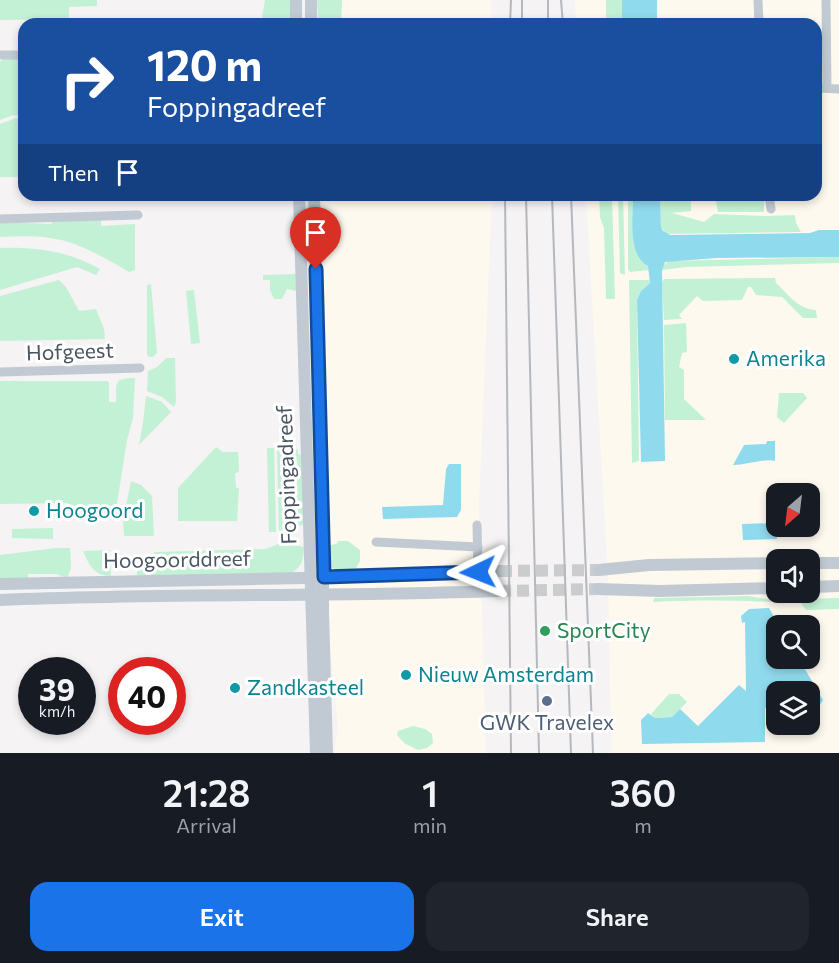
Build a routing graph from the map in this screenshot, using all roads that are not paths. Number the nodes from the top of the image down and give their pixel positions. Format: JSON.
{"nodes":[{"id":1,"x":296,"y":0,"type":"edge"},
{"id":2,"x":311,"y":0,"type":"edge"},
{"id":3,"x":758,"y":0,"type":"edge"},
{"id":4,"x":826,"y":0,"type":"edge"},
{"id":5,"x":296,"y":18,"type":"edge"},
{"id":6,"x":311,"y":18,"type":"edge"},
{"id":7,"x":759,"y":18,"type":"edge"},
{"id":8,"x":0,"y":55,"type":"edge"},
{"id":9,"x":18,"y":55,"type":"edge"},
{"id":10,"x":822,"y":88,"type":"edge"},
{"id":11,"x":827,"y":88,"type":"junction"},
{"id":12,"x":839,"y":89,"type":"edge"},
{"id":13,"x":299,"y":201,"type":"edge"},
{"id":14,"x":314,"y":201,"type":"edge"},
{"id":15,"x":770,"y":201,"type":"edge"},
{"id":16,"x":771,"y":209,"type":"dead end"},
{"id":17,"x":138,"y":215,"type":"dead end"},
{"id":18,"x":0,"y":219,"type":"edge"},
{"id":19,"x":140,"y":368,"type":"dead end"},
{"id":20,"x":0,"y":372,"type":"edge"},
{"id":21,"x":477,"y":525,"type":"dead end"},
{"id":22,"x":376,"y":542,"type":"dead end"},
{"id":23,"x":478,"y":547,"type":"junction"},
{"id":24,"x":766,"y":562,"type":"edge"},
{"id":25,"x":820,"y":563,"type":"edge"},
{"id":26,"x":839,"y":563,"type":"edge"},
{"id":27,"x":599,"y":570,"type":"tunnel mouth"},
{"id":28,"x":500,"y":571,"type":"tunnel mouth"},
{"id":29,"x":478,"y":572,"type":"junction"},
{"id":30,"x":309,"y":577,"type":"junction"},
{"id":31,"x":324,"y":577,"type":"junction"},
{"id":32,"x":0,"y":584,"type":"edge"},
{"id":33,"x":839,"y":586,"type":"edge"},
{"id":34,"x":820,"y":587,"type":"edge"},
{"id":35,"x":766,"y":588,"type":"edge"},
{"id":36,"x":598,"y":589,"type":"tunnel mouth"},
{"id":37,"x":499,"y":591,"type":"tunnel mouth"},
{"id":38,"x":317,"y":594,"type":"junction"},
{"id":39,"x":0,"y":600,"type":"edge"},
{"id":40,"x":321,"y":748,"type":"edge"}],
"edges":[{"from":1,"to":5,"type":"street"},
{"from":2,"to":6,"type":"street"},
{"from":3,"to":7,"type":"street"},
{"from":4,"to":11,"type":"street"},
{"from":8,"to":9,"type":"street"},
{"from":10,"to":11,"type":"street"},
{"from":11,"to":12,"type":"street"},
{"from":13,"to":30,"type":"street","name":"Foppingadreef"},
{"from":14,"to":31,"type":"street","name":"Foppingadreef"},
{"from":15,"to":16,"type":"street"},
{"from":17,"to":18,"type":"street"},
{"from":19,"to":20,"type":"street","name":"Hofgeest"},
{"from":21,"to":23,"type":"street"},
{"from":22,"to":23,"type":"street"},
{"from":23,"to":29,"type":"street"},
{"from":24,"to":27,"type":"street"},
{"from":25,"to":26,"type":"street"},
{"from":28,"to":29,"type":"street","name":"Hoogoorddreef"},
{"from":29,"to":31,"type":"street","name":"Hoogoorddreef"},
{"from":30,"to":31,"type":"street","name":"Hoogoorddreef"},
{"from":30,"to":32,"type":"street","name":"Hoogoorddreef"},
{"from":30,"to":38,"type":"street","name":"Foppingadreef"},
{"from":31,"to":38,"type":"street","name":"Foppingadreef"},
{"from":33,"to":34,"type":"street"},
{"from":35,"to":36,"type":"street"},
{"from":37,"to":38,"type":"street","name":"Hoogoorddreef"},
{"from":38,"to":39,"type":"street","name":"Hoogoorddreef"},
{"from":38,"to":40,"type":"street","name":"Foppingadreef"}]}
